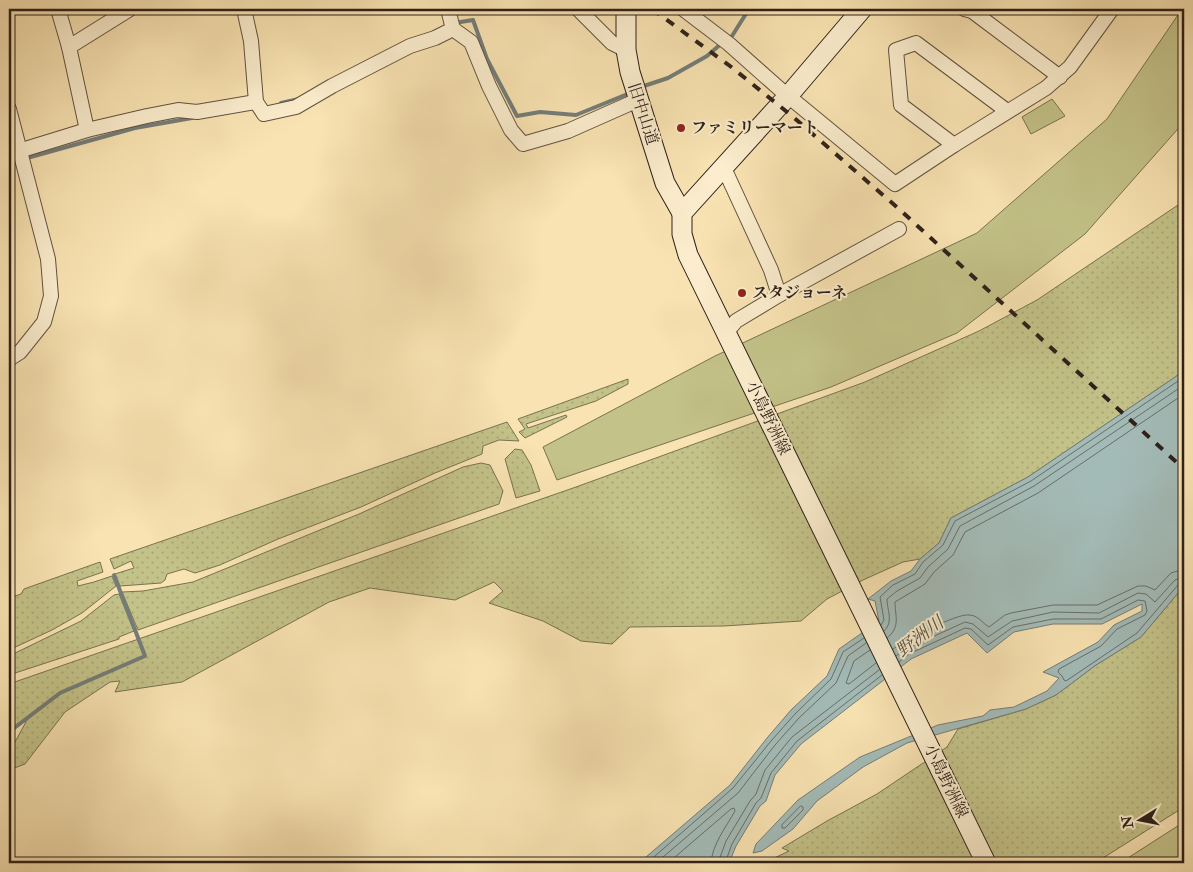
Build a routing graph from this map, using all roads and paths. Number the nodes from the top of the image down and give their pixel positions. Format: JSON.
{"nodes":[{"id":1,"x":58,"y":9,"type":"edge"},
{"id":2,"x":130,"y":9,"type":"edge"},
{"id":3,"x":244,"y":9,"type":"edge"},
{"id":4,"x":578,"y":9,"type":"edge"},
{"id":5,"x":626,"y":9,"type":"edge"},
{"id":6,"x":683,"y":9,"type":"edge"},
{"id":7,"x":862,"y":9,"type":"edge"},
{"id":8,"x":964,"y":9,"type":"edge"},
{"id":9,"x":1112,"y":9,"type":"edge"},
{"id":10,"x":451,"y":21,"type":"edge"},
{"id":11,"x":69,"y":47,"type":"junction"},
{"id":12,"x":626,"y":50,"type":"junction"},
{"id":13,"x":1060,"y":76,"type":"junction"},
{"id":14,"x":636,"y":94,"type":"junction"},
{"id":15,"x":788,"y":96,"type":"junction"},
{"id":16,"x":256,"y":102,"type":"junction"},
{"id":17,"x":9,"y":109,"type":"edge"},
{"id":18,"x":1007,"y":111,"type":"junction"},
{"id":19,"x":88,"y":130,"type":"junction"},
{"id":20,"x":954,"y":145,"type":"junction"},
{"id":21,"x":18,"y":156,"type":"edge"},
{"id":22,"x":724,"y":168,"type":"junction"},
{"id":23,"x":682,"y":212,"type":"junction"},
{"id":24,"x":899,"y":229,"type":"dead end"},
{"id":25,"x":779,"y":295,"type":"junction"},
{"id":26,"x":729,"y":339,"type":"junction"},
{"id":27,"x":9,"y":359,"type":"edge"},
{"id":28,"x":986,"y":863,"type":"edge"}],
"edges":[{"from":1,"to":11,"type":"street"},
{"from":2,"to":11,"type":"street"},
{"from":3,"to":16,"type":"street"},
{"from":4,"to":12,"type":"street"},
{"from":5,"to":12,"type":"main road","name":"旧中山道"},
{"from":6,"to":15,"type":"street"},
{"from":7,"to":15,"type":"main road"},
{"from":8,"to":13,"type":"street"},
{"from":9,"to":13,"type":"street"},
{"from":10,"to":14,"type":"street"},
{"from":10,"to":16,"type":"street"},
{"from":11,"to":19,"type":"street"},
{"from":12,"to":14,"type":"main road","name":"旧中山道"},
{"from":13,"to":18,"type":"street"},
{"from":14,"to":23,"type":"main road","name":"旧中山道"},
{"from":15,"to":20,"type":"street"},
{"from":15,"to":22,"type":"main road"},
{"from":16,"to":19,"type":"street"},
{"from":17,"to":21,"type":"street"},
{"from":18,"to":20,"type":"street"},
{"from":18,"to":20,"type":"street"},
{"from":19,"to":21,"type":"street"},
{"from":21,"to":27,"type":"street"},
{"from":22,"to":23,"type":"main road"},
{"from":22,"to":25,"type":"street"},
{"from":23,"to":26,"type":"main road","name":"小島野洲線"},
{"from":24,"to":25,"type":"street"},
{"from":25,"to":26,"type":"street"},
{"from":26,"to":28,"type":"main road","name":"小島野洲線"}]}
